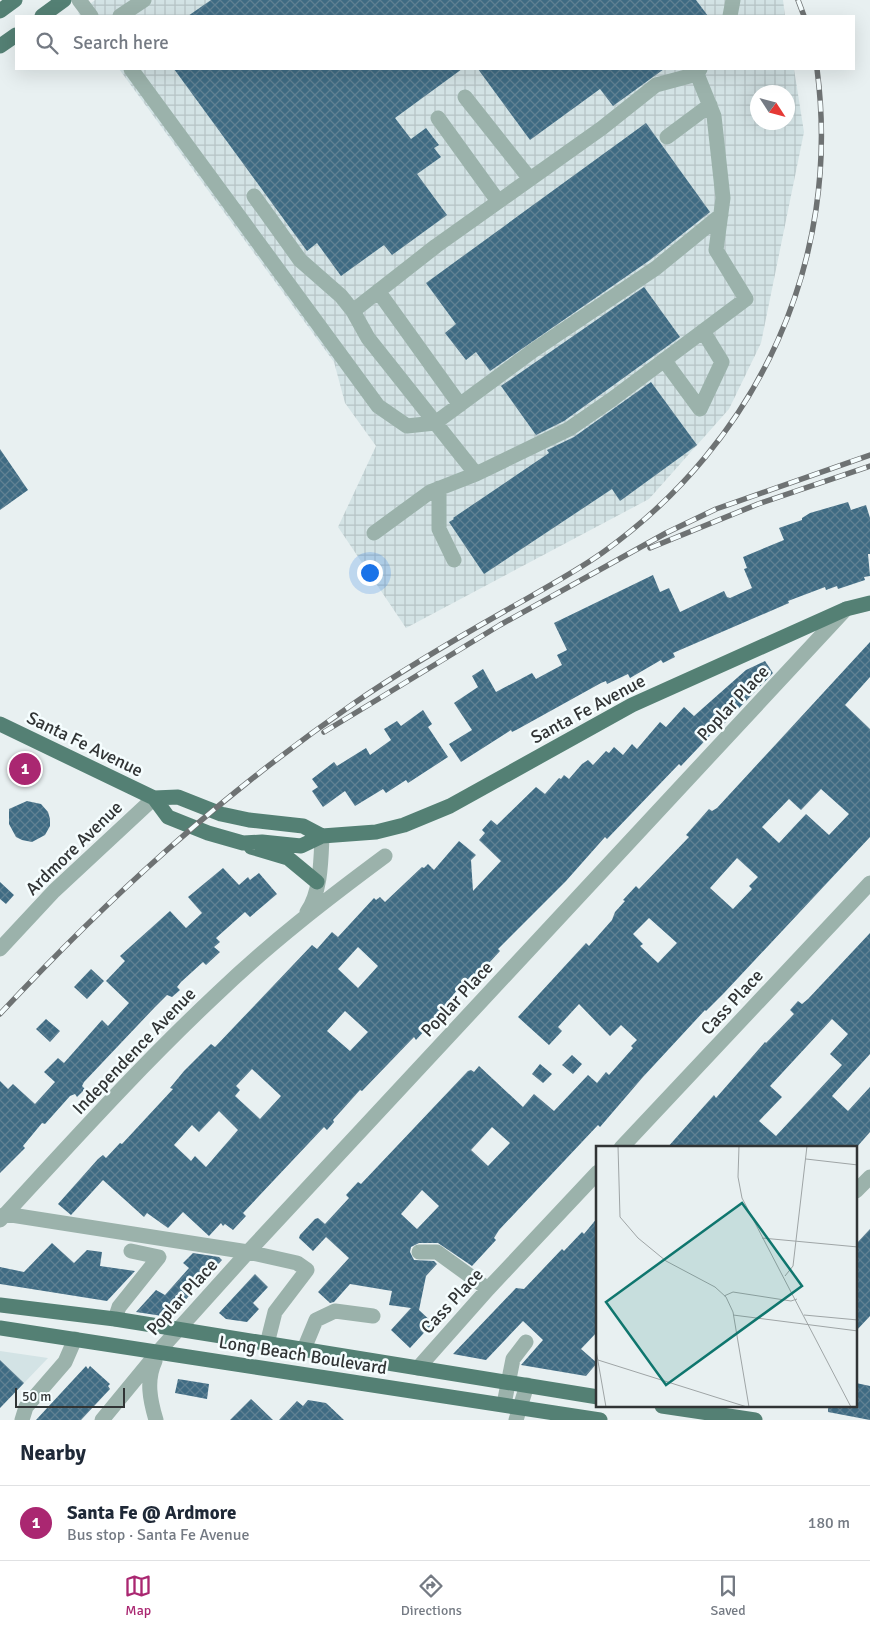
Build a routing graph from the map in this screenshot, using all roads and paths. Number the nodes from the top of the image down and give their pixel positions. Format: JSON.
{"nodes":[{"id":1,"x":15,"y":0,"type":"edge"},
{"id":2,"x":64,"y":0,"type":"edge"},
{"id":3,"x":79,"y":0,"type":"edge"},
{"id":4,"x":144,"y":0,"type":"edge"},
{"id":5,"x":733,"y":0,"type":"edge"},
{"id":6,"x":0,"y":11,"type":"edge"},
{"id":7,"x":43,"y":15,"type":"edge"},
{"id":8,"x":90,"y":15,"type":"edge"},
{"id":9,"x":122,"y":15,"type":"edge"},
{"id":10,"x":730,"y":15,"type":"edge"},
{"id":11,"x":15,"y":35,"type":"edge"},
{"id":12,"x":0,"y":46,"type":"edge"},
{"id":13,"x":132,"y":70,"type":"edge"},
{"id":14,"x":698,"y":71,"type":"edge"},
{"id":15,"x":465,"y":97,"type":"dead end"},
{"id":16,"x":710,"y":105,"type":"junction"},
{"id":17,"x":438,"y":118,"type":"dead end"},
{"id":18,"x":667,"y":137,"type":"dead end"},
{"id":19,"x":530,"y":179,"type":"junction"},
{"id":20,"x":254,"y":196,"type":"dead end"},
{"id":21,"x":498,"y":201,"type":"junction"},
{"id":22,"x":721,"y":215,"type":"junction"},
{"id":23,"x":378,"y":291,"type":"junction"},
{"id":24,"x":353,"y":311,"type":"junction"},
{"id":25,"x":703,"y":331,"type":"junction"},
{"id":26,"x":664,"y":360,"type":"junction"},
{"id":27,"x":460,"y":405,"type":"junction"},
{"id":28,"x":435,"y":423,"type":"junction"},
{"id":29,"x":476,"y":474,"type":"junction"},
{"id":30,"x":439,"y":488,"type":"junction"},
{"id":31,"x":374,"y":533,"type":"dead end"},
{"id":32,"x":454,"y":560,"type":"dead end"},
{"id":33,"x":870,"y":603,"type":"edge"},
{"id":34,"x":846,"y":609,"type":"junction"},
{"id":35,"x":0,"y":724,"type":"edge"},
{"id":36,"x":154,"y":798,"type":"junction"},
{"id":37,"x":322,"y":836,"type":"junction"},
{"id":38,"x":243,"y":843,"type":"junction"},
{"id":39,"x":385,"y":856,"type":"dead end"},
{"id":40,"x":317,"y":882,"type":"junction"},
{"id":41,"x":870,"y":883,"type":"edge"},
{"id":42,"x":304,"y":917,"type":"junction"},
{"id":43,"x":0,"y":949,"type":"edge"},
{"id":44,"x":623,"y":1146,"type":"edge"},
{"id":45,"x":596,"y":1174,"type":"edge"},
{"id":46,"x":870,"y":1177,"type":"edge"},
{"id":47,"x":858,"y":1190,"type":"edge"},
{"id":48,"x":3,"y":1217,"type":"edge"},
{"id":49,"x":131,"y":1250,"type":"dead end"},
{"id":50,"x":248,"y":1252,"type":"junction"},
{"id":51,"x":418,"y":1252,"type":"dead end"},
{"id":52,"x":488,"y":1289,"type":"junction"},
{"id":53,"x":0,"y":1305,"type":"edge"},
{"id":54,"x":373,"y":1316,"type":"dead end"},
{"id":55,"x":115,"y":1319,"type":"junction"},
{"id":56,"x":0,"y":1328,"type":"edge"},
{"id":57,"x":178,"y":1329,"type":"junction"},
{"id":58,"x":75,"y":1339,"type":"junction"},
{"id":59,"x":526,"y":1342,"type":"dead end"},
{"id":60,"x":267,"y":1344,"type":"junction"},
{"id":61,"x":304,"y":1349,"type":"junction"},
{"id":62,"x":158,"y":1352,"type":"junction"},
{"id":63,"x":418,"y":1368,"type":"junction"},
{"id":64,"x":508,"y":1382,"type":"junction"},
{"id":65,"x":527,"y":1385,"type":"junction"},
{"id":66,"x":596,"y":1397,"type":"edge"},
{"id":67,"x":504,"y":1404,"type":"junction"},
{"id":68,"x":677,"y":1408,"type":"edge"},
{"id":69,"x":518,"y":1413,"type":"edge"},
{"id":70,"x":22,"y":1420,"type":"edge"},
{"id":71,"x":102,"y":1420,"type":"edge"},
{"id":72,"x":156,"y":1420,"type":"edge"},
{"id":73,"x":600,"y":1420,"type":"edge"},
{"id":74,"x":755,"y":1420,"type":"edge"}],
"edges":[{"from":1,"to":6,"type":"main road"},
{"from":2,"to":7,"type":"main road"},
{"from":3,"to":8,"type":"street"},
{"from":4,"to":9,"type":"street"},
{"from":5,"to":10,"type":"street"},
{"from":11,"to":12,"type":"main road"},
{"from":13,"to":28,"type":"street"},
{"from":14,"to":16,"type":"street"},
{"from":14,"to":19,"type":"street"},
{"from":15,"to":19,"type":"street"},
{"from":16,"to":18,"type":"street"},
{"from":16,"to":22,"type":"street"},
{"from":17,"to":21,"type":"street"},
{"from":19,"to":21,"type":"street"},
{"from":20,"to":24,"type":"street"},
{"from":21,"to":23,"type":"street"},
{"from":22,"to":25,"type":"street"},
{"from":22,"to":27,"type":"street"},
{"from":23,"to":24,"type":"street"},
{"from":23,"to":27,"type":"street"},
{"from":24,"to":28,"type":"street"},
{"from":25,"to":26,"type":"street"},
{"from":25,"to":26,"type":"street"},
{"from":26,"to":29,"type":"street"},
{"from":27,"to":28,"type":"street"},
{"from":28,"to":29,"type":"street"},
{"from":29,"to":30,"type":"street"},
{"from":30,"to":31,"type":"street"},
{"from":30,"to":32,"type":"street"},
{"from":33,"to":34,"type":"main road","name":"Santa Fe Avenue"},
{"from":34,"to":37,"type":"main road","name":"Santa Fe Avenue"},
{"from":34,"to":50,"type":"street","name":"Poplar Place"},
{"from":35,"to":36,"type":"main road","name":"Santa Fe Avenue"},
{"from":36,"to":37,"type":"main road","name":"Santa Fe Avenue"},
{"from":36,"to":38,"type":"main road","name":"Santa Fe Avenue"},
{"from":36,"to":43,"type":"street","name":"Ardmore Avenue"},
{"from":37,"to":38,"type":"main road","name":"Santa Fe Avenue"},
{"from":37,"to":40,"type":"street","name":"Independence Avenue"},
{"from":38,"to":40,"type":"main road"},
{"from":39,"to":42,"type":"street","name":"Independence Avenue"},
{"from":40,"to":42,"type":"street","name":"Independence Avenue"},
{"from":41,"to":44,"type":"street","name":"Cass Place"},
{"from":42,"to":48,"type":"street","name":"Independence Avenue"},
{"from":45,"to":52,"type":"street","name":"Cass Place"},
{"from":46,"to":47,"type":"street"},
{"from":48,"to":50,"type":"street"},
{"from":49,"to":55,"type":"street"},
{"from":50,"to":57,"type":"street","name":"Poplar Place"},
{"from":50,"to":60,"type":"street"},
{"from":51,"to":52,"type":"street"},
{"from":52,"to":63,"type":"street","name":"Cass Place"},
{"from":53,"to":55,"type":"main road","name":"Long Beach Boulevard"},
{"from":54,"to":61,"type":"street"},
{"from":55,"to":57,"type":"main road","name":"Long Beach Boulevard"},
{"from":56,"to":58,"type":"main road","name":"Long Beach Boulevard"},
{"from":57,"to":60,"type":"main road","name":"Long Beach Boulevard"},
{"from":57,"to":62,"type":"street","name":"Poplar Place"},
{"from":58,"to":62,"type":"main road","name":"Long Beach Boulevard"},
{"from":58,"to":70,"type":"street"},
{"from":59,"to":64,"type":"street"},
{"from":60,"to":61,"type":"main road","name":"Long Beach Boulevard"},
{"from":61,"to":63,"type":"main road","name":"Long Beach Boulevard"},
{"from":62,"to":67,"type":"main road","name":"Long Beach Boulevard"},
{"from":62,"to":71,"type":"street","name":"Poplar Place"},
{"from":62,"to":72,"type":"street"},
{"from":63,"to":64,"type":"main road","name":"Long Beach Boulevard"},
{"from":64,"to":65,"type":"main road","name":"Long Beach Boulevard"},
{"from":64,"to":67,"type":"street"},
{"from":65,"to":66,"type":"main road","name":"Long Beach Boulevard"},
{"from":65,"to":69,"type":"street"},
{"from":67,"to":69,"type":"main road","name":"Long Beach Boulevard"},
{"from":68,"to":74,"type":"main road"},
{"from":69,"to":73,"type":"main road","name":"Long Beach Boulevard"}]}
